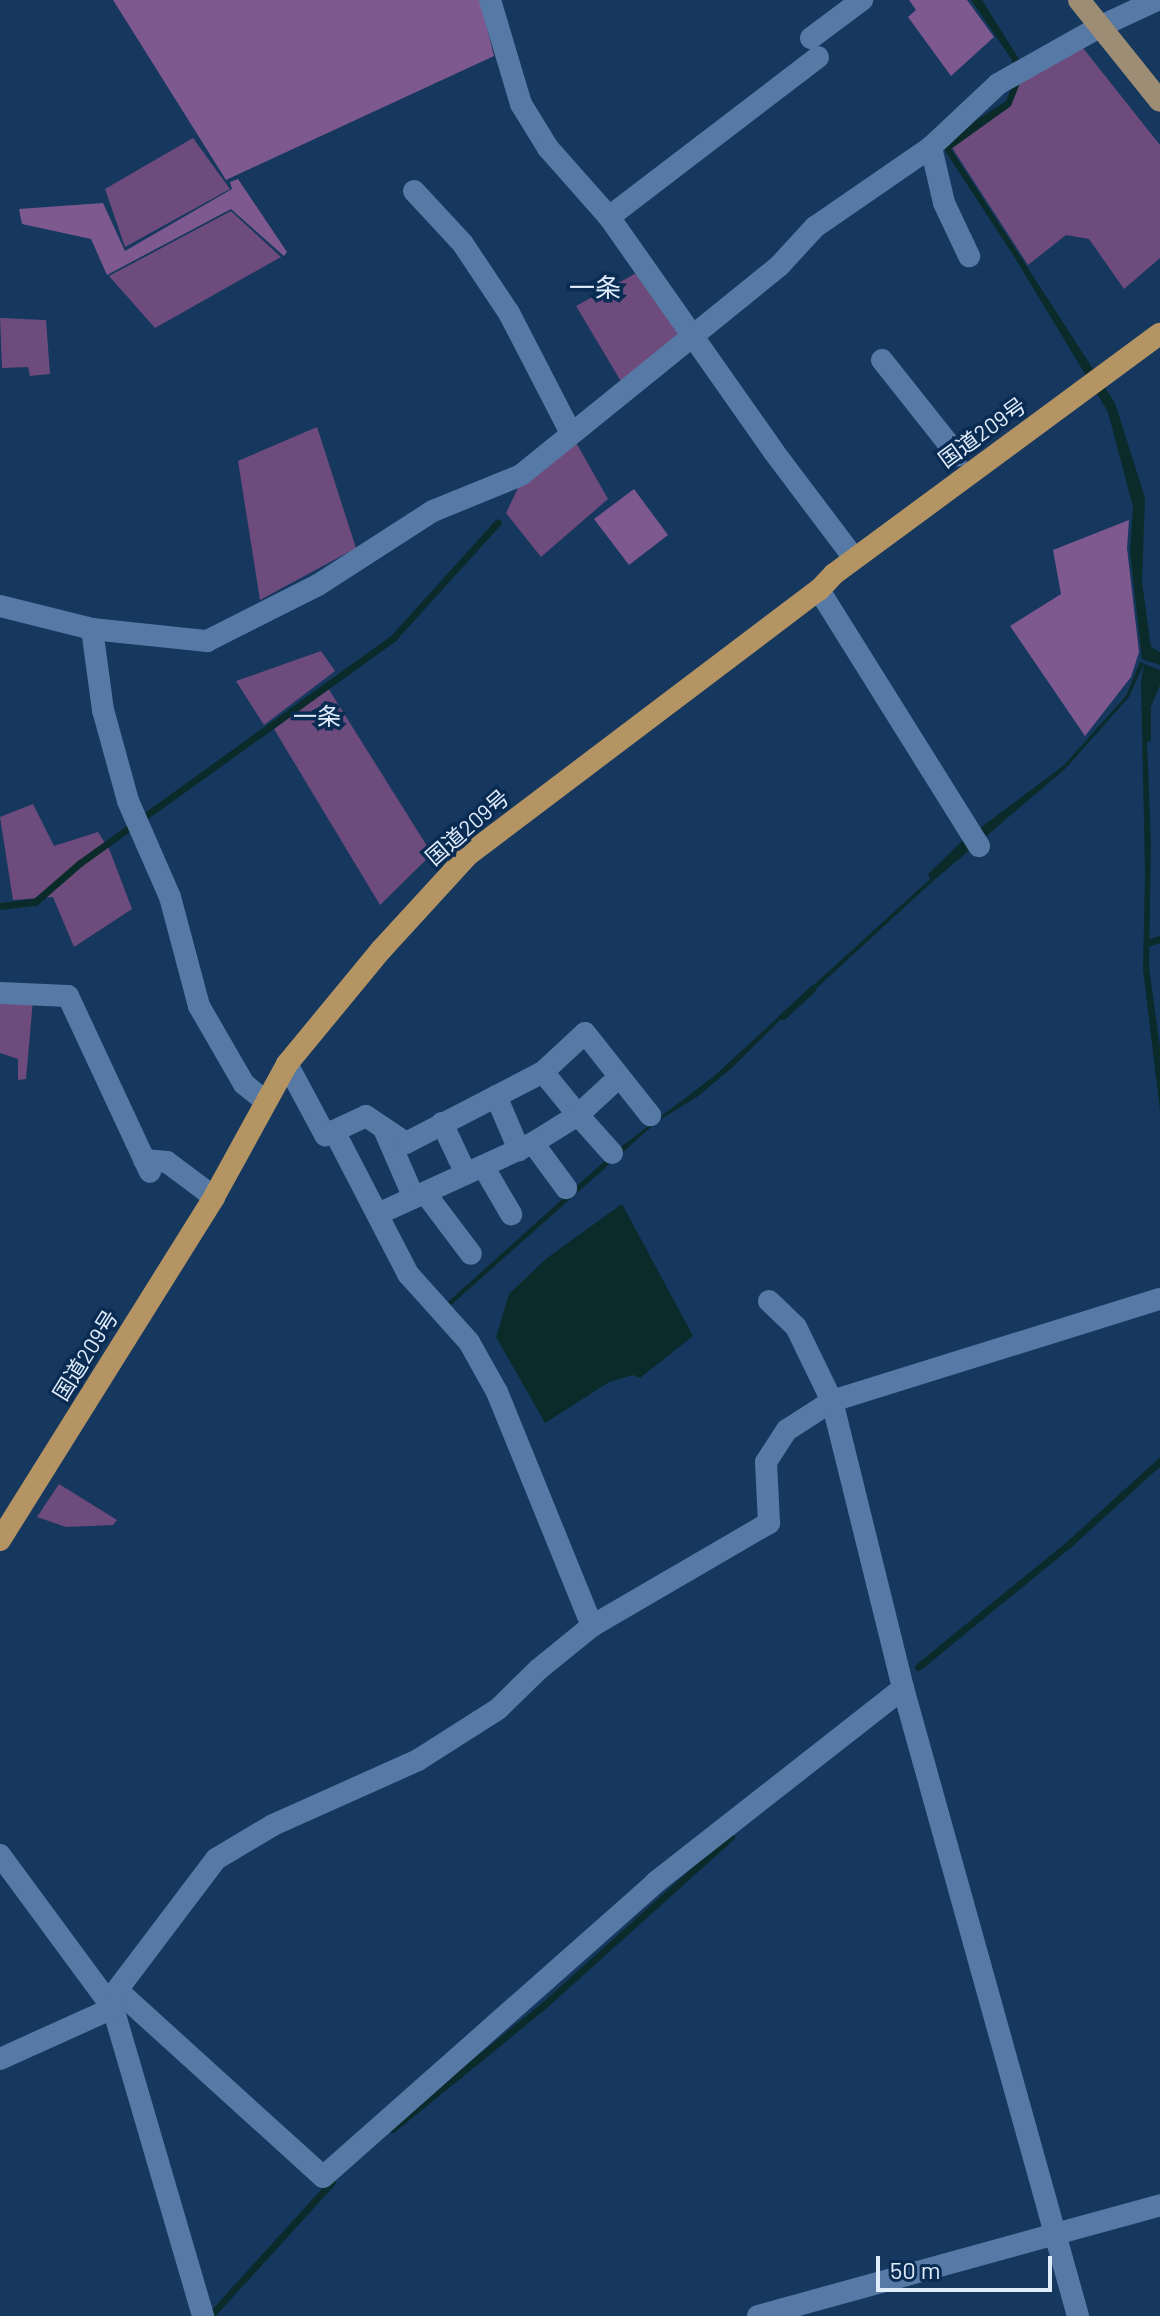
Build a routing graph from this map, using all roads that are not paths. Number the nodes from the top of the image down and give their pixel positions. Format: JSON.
{"nodes":[{"id":1,"x":490,"y":0,"type":"edge"},
{"id":2,"x":862,"y":0,"type":"edge"},
{"id":3,"x":1079,"y":0,"type":"edge"},
{"id":4,"x":1157,"y":0,"type":"edge"},
{"id":5,"x":1099,"y":27,"type":"junction"},
{"id":6,"x":1160,"y":101,"type":"edge"},
{"id":7,"x":931,"y":147,"type":"junction"},
{"id":8,"x":414,"y":191,"type":"dead end"},
{"id":9,"x":609,"y":217,"type":"junction"},
{"id":10,"x":969,"y":256,"type":"dead end"},
{"id":11,"x":693,"y":333,"type":"junction"},
{"id":12,"x":1160,"y":334,"type":"edge"},
{"id":13,"x":882,"y":360,"type":"dead end"},
{"id":14,"x":571,"y":433,"type":"junction"},
{"id":15,"x":958,"y":456,"type":"dead end"},
{"id":16,"x":854,"y":558,"type":"junction"},
{"id":17,"x":819,"y":590,"type":"junction"},
{"id":18,"x":0,"y":606,"type":"edge"},
{"id":19,"x":92,"y":629,"type":"junction"},
{"id":20,"x":979,"y":846,"type":"dead end"},
{"id":21,"x":0,"y":993,"type":"edge"},
{"id":22,"x":287,"y":1064,"type":"junction"},
{"id":23,"x":543,"y":1072,"type":"junction"},
{"id":24,"x":619,"y":1077,"type":"junction"},
{"id":25,"x":496,"y":1096,"type":"junction"},
{"id":26,"x":265,"y":1101,"type":"junction"},
{"id":27,"x":578,"y":1115,"type":"junction"},
{"id":28,"x":650,"y":1115,"type":"dead end"},
{"id":29,"x":442,"y":1123,"type":"junction"},
{"id":30,"x":383,"y":1128,"type":"junction"},
{"id":31,"x":334,"y":1131,"type":"junction"},
{"id":32,"x":526,"y":1146,"type":"junction"},
{"id":33,"x":612,"y":1153,"type":"dead end"},
{"id":34,"x":475,"y":1170,"type":"junction"},
{"id":35,"x":566,"y":1188,"type":"dead end"},
{"id":36,"x":419,"y":1195,"type":"junction"},
{"id":37,"x":214,"y":1197,"type":"junction"},
{"id":38,"x":378,"y":1214,"type":"junction"},
{"id":39,"x":511,"y":1214,"type":"dead end"},
{"id":40,"x":471,"y":1254,"type":"dead end"},
{"id":41,"x":1160,"y":1299,"type":"edge"},
{"id":42,"x":769,"y":1301,"type":"dead end"},
{"id":43,"x":832,"y":1401,"type":"junction"},
{"id":44,"x":0,"y":1540,"type":"edge"},
{"id":45,"x":592,"y":1626,"type":"junction"},
{"id":46,"x":903,"y":1688,"type":"junction"},
{"id":47,"x":0,"y":1855,"type":"edge"},
{"id":48,"x":115,"y":1999,"type":"junction"},
{"id":49,"x":0,"y":2059,"type":"edge"},
{"id":50,"x":1160,"y":2205,"type":"edge"},
{"id":51,"x":1055,"y":2234,"type":"junction"},
{"id":52,"x":203,"y":2316,"type":"edge"},
{"id":53,"x":758,"y":2316,"type":"edge"},
{"id":54,"x":1078,"y":2316,"type":"edge"}],
"edges":[{"from":1,"to":9,"type":"street"},
{"from":2,"to":9,"type":"street"},
{"from":3,"to":5,"type":"main road"},
{"from":4,"to":5,"type":"street"},
{"from":5,"to":6,"type":"main road"},
{"from":5,"to":7,"type":"street"},
{"from":7,"to":10,"type":"street"},
{"from":7,"to":11,"type":"street"},
{"from":8,"to":14,"type":"street"},
{"from":9,"to":11,"type":"street"},
{"from":11,"to":14,"type":"street"},
{"from":11,"to":16,"type":"street"},
{"from":12,"to":16,"type":"highway","name":"国道209号"},
{"from":13,"to":15,"type":"street"},
{"from":14,"to":19,"type":"street"},
{"from":16,"to":17,"type":"highway","name":"国道209号"},
{"from":17,"to":20,"type":"street"},
{"from":17,"to":22,"type":"highway","name":"国道209号"},
{"from":18,"to":19,"type":"street"},
{"from":19,"to":26,"type":"street"},
{"from":21,"to":37,"type":"street"},
{"from":22,"to":26,"type":"highway","name":"国道209号"},
{"from":22,"to":31,"type":"street"},
{"from":23,"to":24,"type":"street"},
{"from":23,"to":25,"type":"street"},
{"from":23,"to":27,"type":"street"},
{"from":24,"to":27,"type":"street"},
{"from":24,"to":28,"type":"street"},
{"from":25,"to":29,"type":"street"},
{"from":25,"to":32,"type":"street"},
{"from":26,"to":37,"type":"highway","name":"国道209号"},
{"from":27,"to":32,"type":"street"},
{"from":27,"to":33,"type":"street"},
{"from":29,"to":30,"type":"street"},
{"from":29,"to":34,"type":"street"},
{"from":30,"to":31,"type":"street"},
{"from":30,"to":36,"type":"street"},
{"from":31,"to":38,"type":"street"},
{"from":32,"to":34,"type":"street"},
{"from":32,"to":35,"type":"street"},
{"from":34,"to":36,"type":"street"},
{"from":34,"to":39,"type":"street"},
{"from":36,"to":38,"type":"street"},
{"from":36,"to":40,"type":"street"},
{"from":37,"to":44,"type":"highway","name":"国道209号"},
{"from":38,"to":45,"type":"street"},
{"from":41,"to":43,"type":"street"},
{"from":42,"to":43,"type":"street"},
{"from":43,"to":45,"type":"street"},
{"from":43,"to":46,"type":"street"},
{"from":45,"to":48,"type":"street"},
{"from":46,"to":48,"type":"street"},
{"from":46,"to":51,"type":"street"},
{"from":47,"to":48,"type":"street"},
{"from":48,"to":49,"type":"street"},
{"from":48,"to":52,"type":"street"},
{"from":50,"to":51,"type":"street"},
{"from":51,"to":53,"type":"street"},
{"from":51,"to":54,"type":"street"}]}
